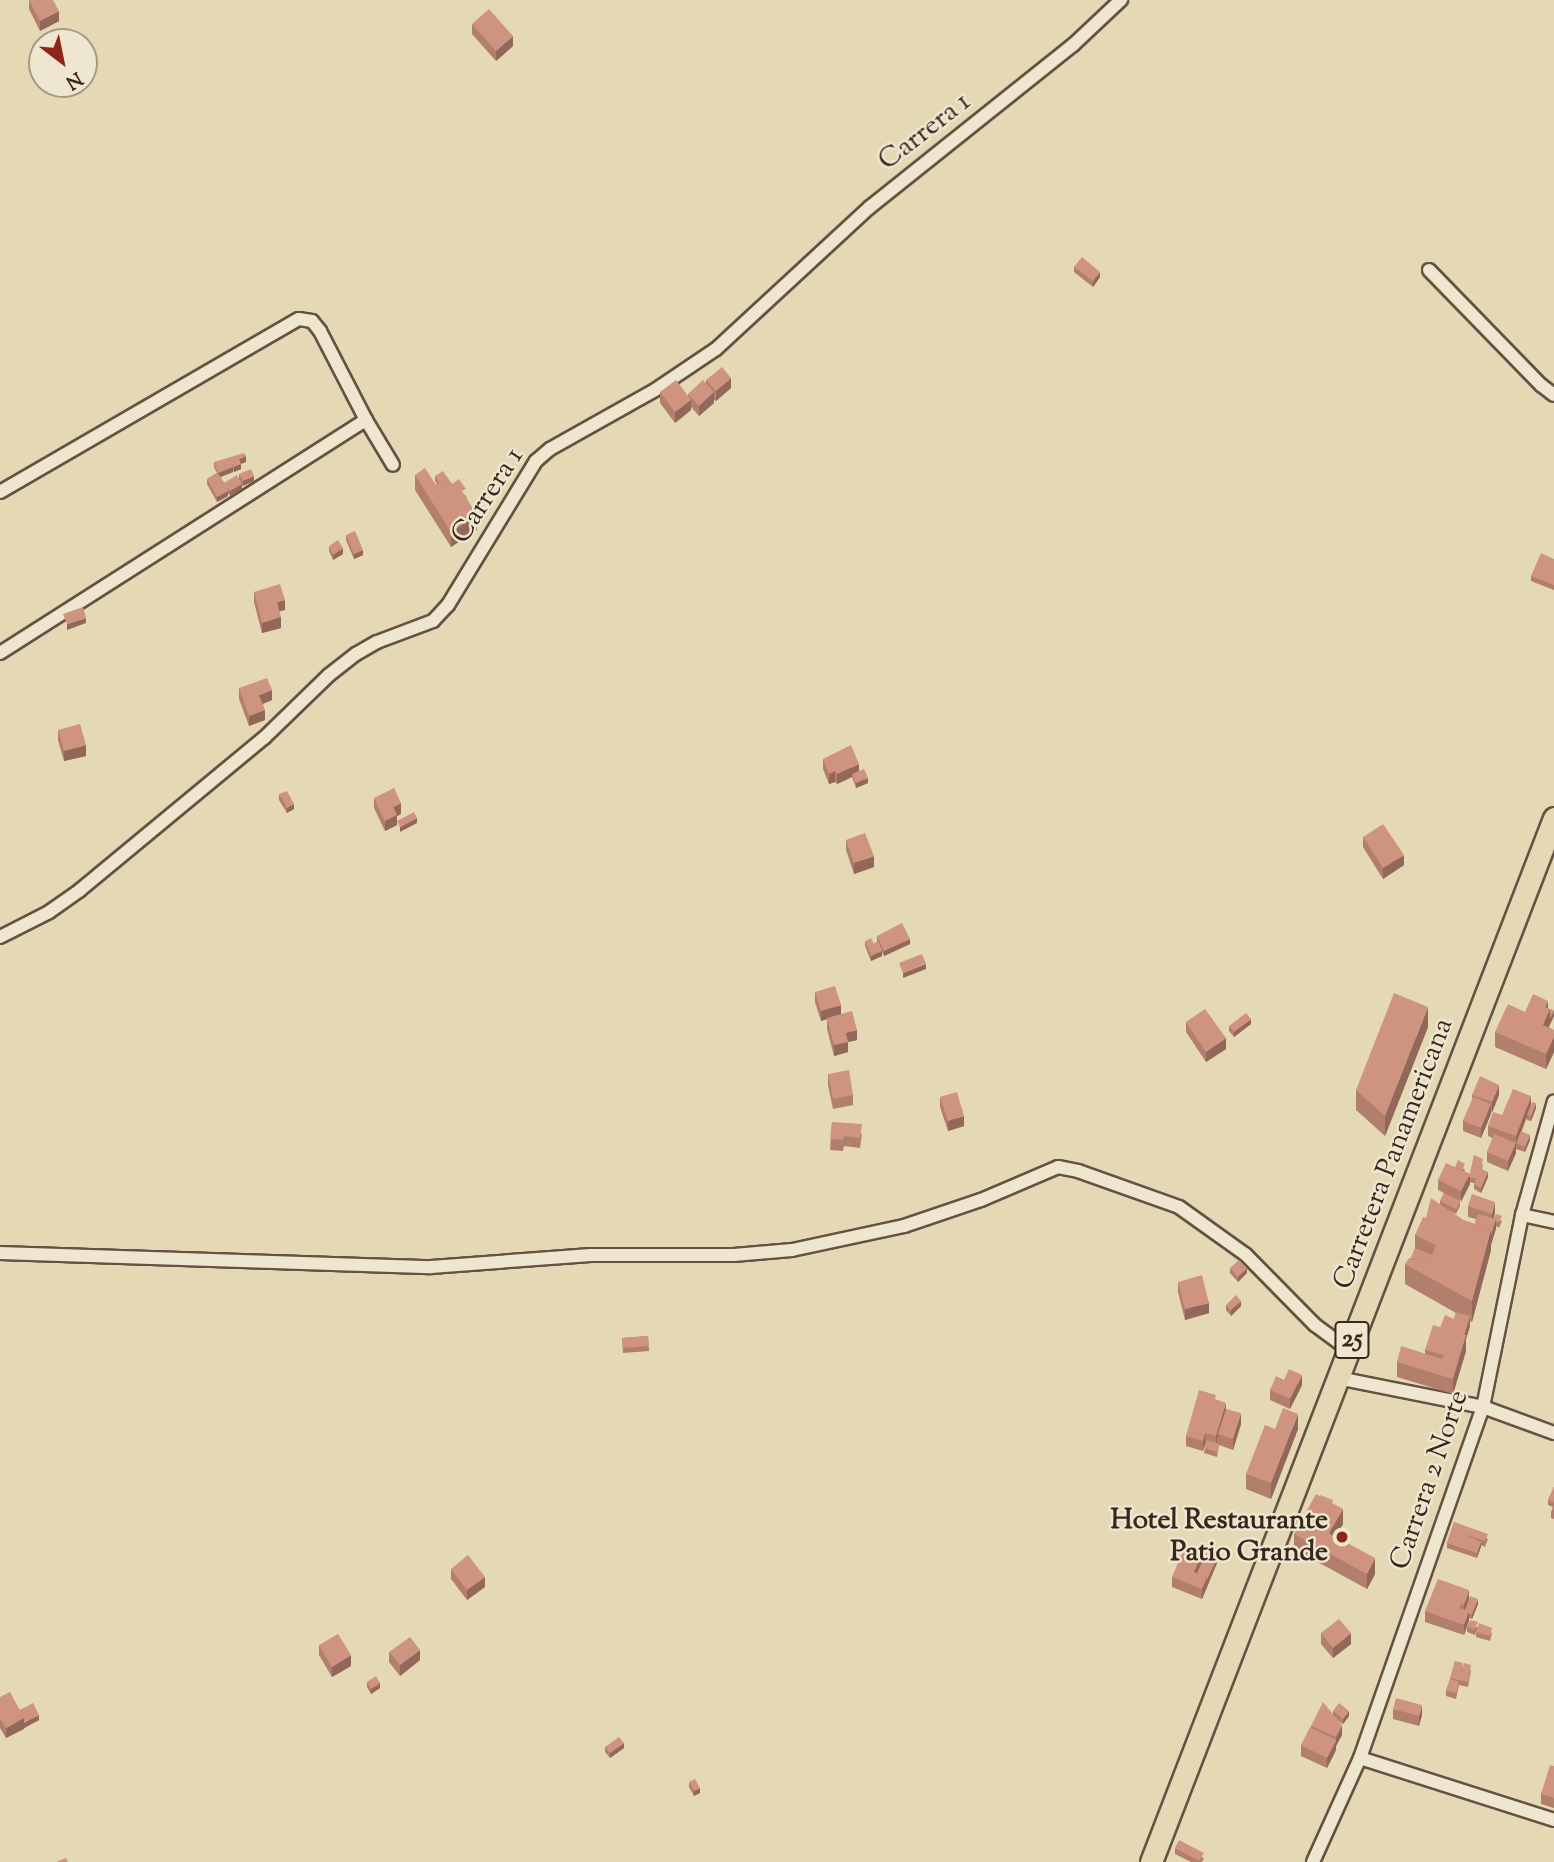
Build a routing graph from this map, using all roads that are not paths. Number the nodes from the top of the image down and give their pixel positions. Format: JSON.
{"nodes":[{"id":1,"x":1121,"y":0,"type":"edge"},
{"id":2,"x":1429,"y":270,"type":"dead end"},
{"id":3,"x":1554,"y":395,"type":"edge"},
{"id":4,"x":366,"y":421,"type":"junction"},
{"id":5,"x":393,"y":465,"type":"dead end"},
{"id":6,"x":0,"y":492,"type":"edge"},
{"id":7,"x":0,"y":653,"type":"edge"},
{"id":8,"x":1552,"y":826,"type":"edge"},
{"id":9,"x":0,"y":937,"type":"edge"},
{"id":10,"x":1554,"y":1101,"type":"edge"},
{"id":11,"x":1522,"y":1214,"type":"junction"},
{"id":12,"x":1554,"y":1222,"type":"edge"},
{"id":13,"x":0,"y":1253,"type":"edge"},
{"id":14,"x":1349,"y":1350,"type":"junction"},
{"id":15,"x":1338,"y":1378,"type":"junction"},
{"id":16,"x":1483,"y":1407,"type":"junction"},
{"id":17,"x":1554,"y":1433,"type":"edge"},
{"id":18,"x":1360,"y":1758,"type":"junction"},
{"id":19,"x":1554,"y":1820,"type":"edge"},
{"id":20,"x":1151,"y":1862,"type":"edge"},
{"id":21,"x":1313,"y":1862,"type":"edge"}],
"edges":[{"from":1,"to":9,"type":"street","name":"Carrera 1"},
{"from":2,"to":3,"type":"street"},
{"from":4,"to":5,"type":"street"},
{"from":4,"to":6,"type":"street"},
{"from":4,"to":7,"type":"street"},
{"from":8,"to":14,"type":"highway","name":"Carretera Panamericana","number":"25"},
{"from":10,"to":11,"type":"street","name":"Carrera 2 Norte"},
{"from":11,"to":12,"type":"street"},
{"from":11,"to":16,"type":"street","name":"Carrera 2 Norte"},
{"from":13,"to":14,"type":"street"},
{"from":14,"to":15,"type":"highway","name":"Carretera Panamericana","number":"25"},
{"from":15,"to":16,"type":"street"},
{"from":15,"to":20,"type":"highway","name":"Carretera Panamericana","number":"25"},
{"from":16,"to":17,"type":"street"},
{"from":16,"to":18,"type":"street","name":"Carrera 2 Norte"},
{"from":18,"to":19,"type":"street"},
{"from":18,"to":21,"type":"street","name":"Carrera 2 Norte"}]}
